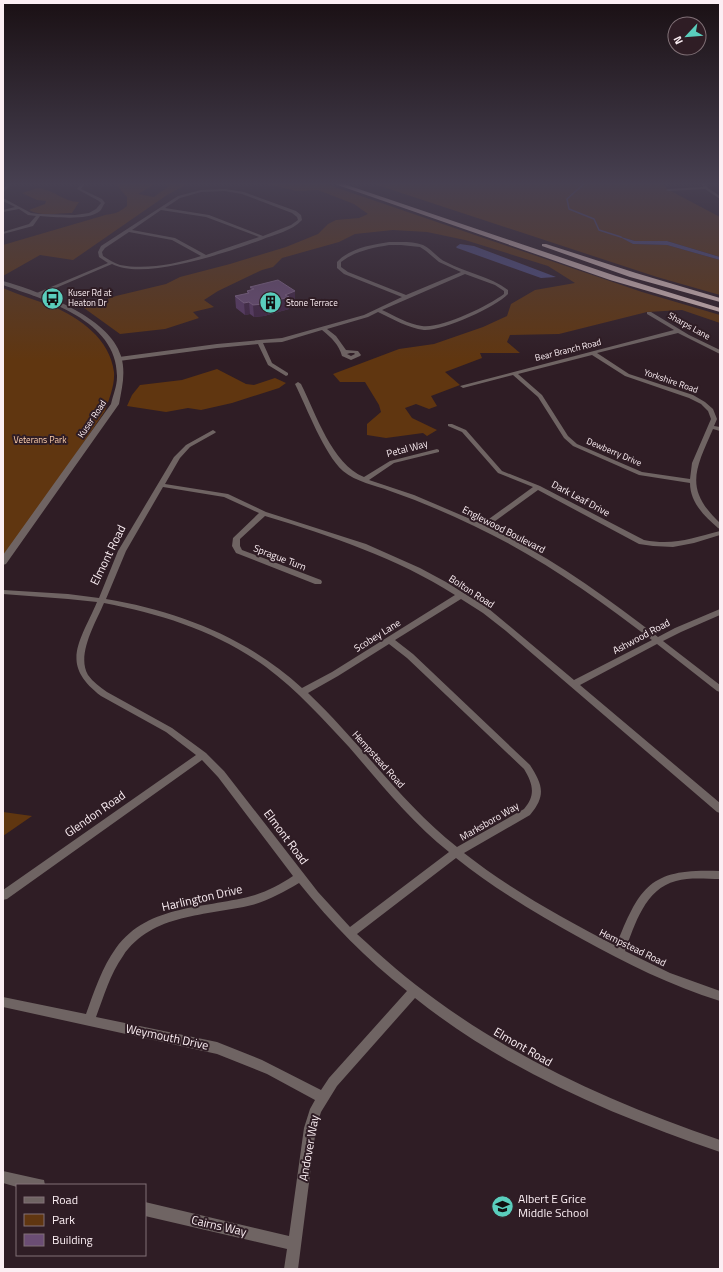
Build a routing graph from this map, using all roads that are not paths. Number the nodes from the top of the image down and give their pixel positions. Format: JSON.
{"nodes":[{"id":1,"x":113,"y":241,"type":"edge"},
{"id":2,"x":177,"y":241,"type":"edge"},
{"id":3,"x":252,"y":241,"type":"edge"},
{"id":4,"x":506,"y":241,"type":"edge"},
{"id":5,"x":533,"y":242,"type":"dead end"},
{"id":6,"x":204,"y":256,"type":"junction"},
{"id":7,"x":111,"y":263,"type":"junction"},
{"id":8,"x":117,"y":265,"type":"junction"},
{"id":9,"x":465,"y":272,"type":"junction"},
{"id":10,"x":3,"y":283,"type":"edge"},
{"id":11,"x":38,"y":296,"type":"junction"},
{"id":12,"x":406,"y":298,"type":"junction"},
{"id":13,"x":720,"y":300,"type":"edge"},
{"id":14,"x":377,"y":310,"type":"junction"},
{"id":15,"x":720,"y":310,"type":"edge"},
{"id":16,"x":649,"y":313,"type":"dead end"},
{"id":17,"x":324,"y":328,"type":"junction"},
{"id":18,"x":678,"y":331,"type":"junction"},
{"id":19,"x":257,"y":343,"type":"junction"},
{"id":20,"x":345,"y":352,"type":"dead end"},
{"id":21,"x":720,"y":352,"type":"edge"},
{"id":22,"x":593,"y":353,"type":"junction"},
{"id":23,"x":123,"y":359,"type":"junction"},
{"id":24,"x":514,"y":373,"type":"junction"},
{"id":25,"x":286,"y":374,"type":"dead end"},
{"id":26,"x":298,"y":384,"type":"dead end"},
{"id":27,"x":463,"y":386,"type":"dead end"},
{"id":28,"x":450,"y":425,"type":"dead end"},
{"id":29,"x":711,"y":427,"type":"junction"},
{"id":30,"x":720,"y":429,"type":"edge"},
{"id":31,"x":213,"y":432,"type":"dead end"},
{"id":32,"x":437,"y":451,"type":"dead end"},
{"id":33,"x":364,"y":480,"type":"junction"},
{"id":34,"x":693,"y":481,"type":"junction"},
{"id":35,"x":160,"y":485,"type":"junction"},
{"id":36,"x":538,"y":487,"type":"junction"},
{"id":37,"x":264,"y":513,"type":"junction"},
{"id":38,"x":720,"y":526,"type":"edge"},
{"id":39,"x":482,"y":527,"type":"junction"},
{"id":40,"x":720,"y":533,"type":"edge"},
{"id":41,"x":3,"y":562,"type":"edge"},
{"id":42,"x":318,"y":582,"type":"dead end"},
{"id":43,"x":3,"y":592,"type":"edge"},
{"id":44,"x":461,"y":595,"type":"junction"},
{"id":45,"x":101,"y":599,"type":"junction"},
{"id":46,"x":720,"y":612,"type":"edge"},
{"id":47,"x":390,"y":640,"type":"junction"},
{"id":48,"x":657,"y":640,"type":"junction"},
{"id":49,"x":574,"y":684,"type":"junction"},
{"id":50,"x":720,"y":689,"type":"edge"},
{"id":51,"x":303,"y":692,"type":"junction"},
{"id":52,"x":203,"y":755,"type":"junction"},
{"id":53,"x":720,"y":809,"type":"edge"},
{"id":54,"x":456,"y":853,"type":"junction"},
{"id":55,"x":720,"y":875,"type":"edge"},
{"id":56,"x":300,"y":877,"type":"junction"},
{"id":57,"x":3,"y":896,"type":"edge"},
{"id":58,"x":350,"y":934,"type":"junction"},
{"id":59,"x":618,"y":954,"type":"junction"},
{"id":60,"x":414,"y":991,"type":"junction"},
{"id":61,"x":720,"y":996,"type":"edge"},
{"id":62,"x":4,"y":1004,"type":"edge"},
{"id":63,"x":89,"y":1021,"type":"junction"},
{"id":64,"x":322,"y":1098,"type":"junction"},
{"id":65,"x":720,"y":1146,"type":"edge"},
{"id":66,"x":3,"y":1177,"type":"edge"},
{"id":67,"x":34,"y":1184,"type":"edge"},
{"id":68,"x":146,"y":1209,"type":"edge"},
{"id":69,"x":294,"y":1244,"type":"junction"},
{"id":70,"x":291,"y":1269,"type":"edge"}],
"edges":[{"from":1,"to":7,"type":"street"},
{"from":2,"to":6,"type":"street"},
{"from":3,"to":6,"type":"street"},
{"from":4,"to":15,"type":"highway"},
{"from":5,"to":13,"type":"highway"},
{"from":6,"to":8,"type":"street"},
{"from":7,"to":8,"type":"street"},
{"from":7,"to":11,"type":"street"},
{"from":8,"to":11,"type":"street"},
{"from":9,"to":12,"type":"street"},
{"from":9,"to":12,"type":"street"},
{"from":9,"to":14,"type":"street"},
{"from":10,"to":11,"type":"street","name":"Kuser Road"},
{"from":11,"to":23,"type":"street","name":"Kuser Road"},
{"from":12,"to":14,"type":"street"},
{"from":14,"to":17,"type":"street"},
{"from":16,"to":18,"type":"street","name":"Sharps Lane"},
{"from":17,"to":19,"type":"street"},
{"from":17,"to":20,"type":"street"},
{"from":18,"to":21,"type":"street","name":"Sharps Lane"},
{"from":18,"to":22,"type":"street","name":"Bear Branch Road"},
{"from":19,"to":23,"type":"street"},
{"from":19,"to":25,"type":"street"},
{"from":22,"to":24,"type":"street","name":"Bear Branch Road"},
{"from":22,"to":29,"type":"street","name":"Yorkshire Road"},
{"from":23,"to":41,"type":"street","name":"Kuser Road"},
{"from":24,"to":27,"type":"street","name":"Bear Branch Road"},
{"from":24,"to":34,"type":"street","name":"Dewberry Drive"},
{"from":26,"to":33,"type":"street","name":"Englewood Boulevard"},
{"from":28,"to":36,"type":"street","name":"Dark Leaf Drive"},
{"from":29,"to":30,"type":"street"},
{"from":29,"to":34,"type":"street","name":"Yorkshire Road"},
{"from":31,"to":35,"type":"street","name":"Elmont Road"},
{"from":32,"to":33,"type":"street","name":"Petal Way"},
{"from":33,"to":39,"type":"street","name":"Englewood Boulevard"},
{"from":34,"to":38,"type":"street","name":"Yorkshire Road"},
{"from":35,"to":37,"type":"street","name":"Bolton Road"},
{"from":35,"to":45,"type":"street","name":"Elmont Road"},
{"from":36,"to":39,"type":"street"},
{"from":36,"to":40,"type":"street","name":"Dark Leaf Drive"},
{"from":37,"to":42,"type":"street","name":"Sprague Turn"},
{"from":37,"to":44,"type":"street","name":"Bolton Road"},
{"from":39,"to":48,"type":"street","name":"Englewood Boulevard"},
{"from":43,"to":45,"type":"street","name":"Hempstead Road"},
{"from":44,"to":47,"type":"street","name":"Scobey Lane"},
{"from":44,"to":49,"type":"street","name":"Bolton Road"},
{"from":45,"to":51,"type":"street","name":"Hempstead Road"},
{"from":45,"to":52,"type":"street","name":"Elmont Road"},
{"from":46,"to":48,"type":"street","name":"Ashwood Road"},
{"from":47,"to":51,"type":"street","name":"Scobey Lane"},
{"from":47,"to":54,"type":"street","name":"Marksboro Way"},
{"from":48,"to":49,"type":"street","name":"Ashwood Road"},
{"from":48,"to":50,"type":"street","name":"Englewood Boulevard"},
{"from":49,"to":53,"type":"street","name":"Bolton Road"},
{"from":51,"to":54,"type":"street","name":"Hempstead Road"},
{"from":52,"to":56,"type":"street","name":"Elmont Road"},
{"from":52,"to":57,"type":"street","name":"Glendon Road"},
{"from":54,"to":58,"type":"street","name":"Marksboro Way"},
{"from":54,"to":59,"type":"street","name":"Hempstead Road"},
{"from":55,"to":59,"type":"street"},
{"from":56,"to":58,"type":"street","name":"Elmont Road"},
{"from":56,"to":63,"type":"street","name":"Harlington Drive"},
{"from":58,"to":60,"type":"street","name":"Elmont Road"},
{"from":59,"to":61,"type":"street","name":"Hempstead Road"},
{"from":60,"to":64,"type":"street","name":"Andover Way"},
{"from":60,"to":65,"type":"street","name":"Elmont Road"},
{"from":62,"to":63,"type":"street","name":"Weymouth Drive"},
{"from":63,"to":64,"type":"street","name":"Weymouth Drive"},
{"from":64,"to":69,"type":"street","name":"Andover Way"},
{"from":66,"to":67,"type":"street"},
{"from":68,"to":69,"type":"street","name":"Cairns Way"},
{"from":69,"to":70,"type":"street","name":"Andover Way"}]}
